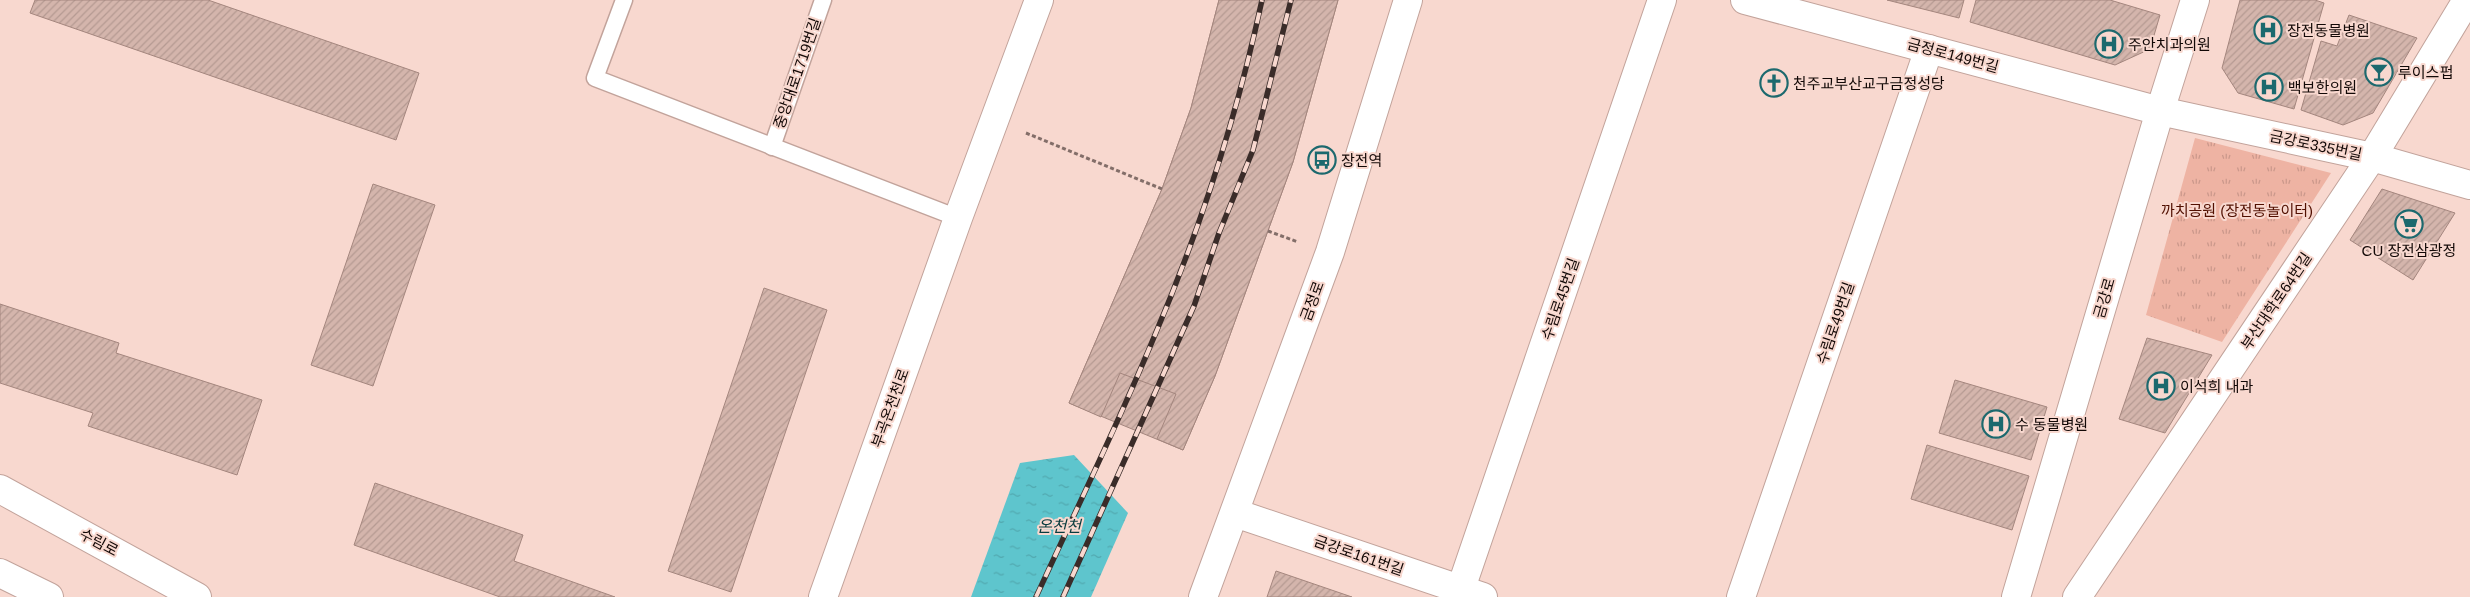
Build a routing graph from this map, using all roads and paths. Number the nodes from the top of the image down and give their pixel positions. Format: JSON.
{"nodes":[{"id":1,"x":624,"y":0,"type":"edge"},
{"id":2,"x":823,"y":0,"type":"edge"},
{"id":3,"x":1039,"y":0,"type":"edge"},
{"id":4,"x":1408,"y":0,"type":"edge"},
{"id":5,"x":1662,"y":0,"type":"edge"},
{"id":6,"x":2195,"y":0,"type":"edge"},
{"id":7,"x":2467,"y":0,"type":"edge"},
{"id":8,"x":1756,"y":1,"type":"edge"},
{"id":9,"x":1929,"y":49,"type":"junction"},
{"id":10,"x":2160,"y":110,"type":"junction"},
{"id":11,"x":1024,"y":133,"type":"dead end"},
{"id":12,"x":772,"y":146,"type":"junction"},
{"id":13,"x":2372,"y":157,"type":"junction"},
{"id":14,"x":2470,"y":185,"type":"edge"},
{"id":15,"x":1162,"y":189,"type":"dead end"},
{"id":16,"x":958,"y":218,"type":"junction"},
{"id":17,"x":0,"y":489,"type":"edge"},
{"id":18,"x":1235,"y":513,"type":"junction"},
{"id":19,"x":0,"y":573,"type":"edge"},
{"id":20,"x":1467,"y":595,"type":"edge"},
{"id":21,"x":49,"y":597,"type":"edge"},
{"id":22,"x":197,"y":597,"type":"edge"},
{"id":23,"x":823,"y":597,"type":"edge"},
{"id":24,"x":1203,"y":597,"type":"edge"},
{"id":25,"x":1741,"y":597,"type":"edge"},
{"id":26,"x":2016,"y":597,"type":"edge"},
{"id":27,"x":2077,"y":597,"type":"edge"}],
"edges":[{"from":1,"to":12,"type":"lane"},
{"from":2,"to":12,"type":"lane","name":"중앙대로1719번길"},
{"from":3,"to":16,"type":"street","name":"부곡온천천로"},
{"from":4,"to":18,"type":"street","name":"금정로"},
{"from":5,"to":20,"type":"street","name":"수림로45번길"},
{"from":6,"to":10,"type":"street","name":"금강로"},
{"from":7,"to":13,"type":"street","name":"부산대학로64번길"},
{"from":8,"to":9,"type":"street","name":"금정로149번길"},
{"from":9,"to":10,"type":"street","name":"금정로149번길"},
{"from":9,"to":25,"type":"street","name":"수림로49번길"},
{"from":10,"to":13,"type":"street","name":"금강로335번길"},
{"from":10,"to":26,"type":"street","name":"금강로"},
{"from":11,"to":15,"type":"path"},
{"from":12,"to":16,"type":"lane"},
{"from":13,"to":14,"type":"street","name":"금강로335번길"},
{"from":13,"to":27,"type":"street","name":"부산대학로64번길"},
{"from":16,"to":23,"type":"street","name":"부곡온천천로"},
{"from":17,"to":22,"type":"street","name":"수림로"},
{"from":18,"to":20,"type":"street","name":"금강로161번길"},
{"from":18,"to":24,"type":"street","name":"금정로"},
{"from":19,"to":21,"type":"street"}]}
